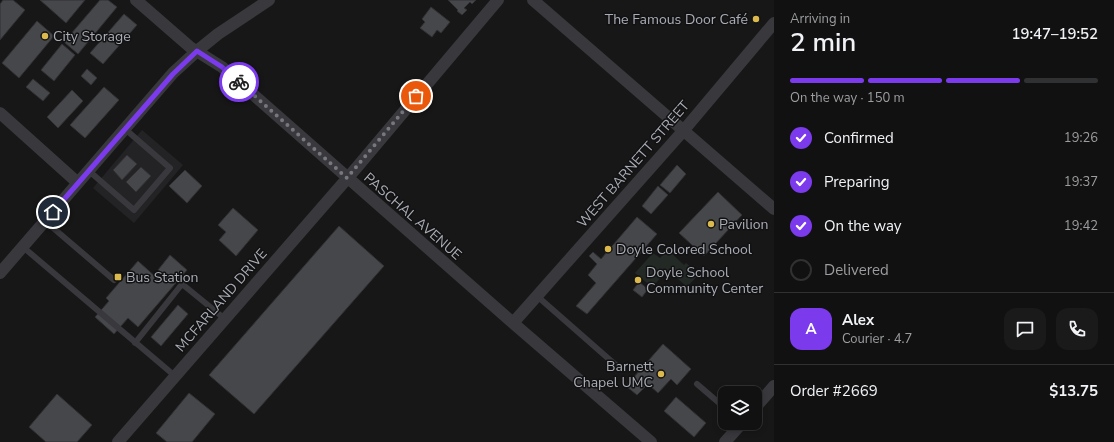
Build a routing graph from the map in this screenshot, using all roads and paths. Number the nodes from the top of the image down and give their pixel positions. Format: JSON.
{"nodes":[{"id":1,"x":136,"y":0,"type":"edge"},
{"id":2,"x":270,"y":0,"type":"edge"},
{"id":3,"x":498,"y":0,"type":"edge"},
{"id":4,"x":533,"y":0,"type":"edge"},
{"id":5,"x":774,"y":23,"type":"edge"},
{"id":6,"x":197,"y":51,"type":"junction"},
{"id":7,"x":0,"y":113,"type":"edge"},
{"id":8,"x":125,"y":129,"type":"junction"},
{"id":9,"x":684,"y":130,"type":"junction"},
{"id":10,"x":88,"y":171,"type":"junction"},
{"id":11,"x":347,"y":178,"type":"junction"},
{"id":12,"x":78,"y":183,"type":"junction"},
{"id":13,"x":774,"y":208,"type":"edge"},
{"id":14,"x":45,"y":221,"type":"junction"},
{"id":15,"x":23,"y":247,"type":"junction"},
{"id":16,"x":0,"y":273,"type":"edge"},
{"id":17,"x":114,"y":280,"type":"dead end"},
{"id":18,"x":537,"y":296,"type":"junction"},
{"id":19,"x":225,"y":319,"type":"junction"},
{"id":20,"x":513,"y":323,"type":"junction"},
{"id":21,"x":135,"y":342,"type":"junction"},
{"id":22,"x":618,"y":368,"type":"dead end"},
{"id":23,"x":175,"y":376,"type":"junction"},
{"id":24,"x":697,"y":384,"type":"dead end"},
{"id":25,"x":774,"y":386,"type":"edge"},
{"id":26,"x":762,"y":400,"type":"edge"},
{"id":27,"x":718,"y":402,"type":"edge"},
{"id":28,"x":736,"y":430,"type":"edge"},
{"id":29,"x":118,"y":442,"type":"edge"},
{"id":30,"x":651,"y":442,"type":"edge"},
{"id":31,"x":725,"y":442,"type":"edge"}],
"edges":[{"from":1,"to":6,"type":"street","name":"PASCHAL AVENUE"},
{"from":2,"to":6,"type":"street"},
{"from":3,"to":11,"type":"street","name":"MCFARLAND DRIVE"},
{"from":4,"to":9,"type":"street"},
{"from":5,"to":9,"type":"street","name":"WEST BARNETT STREET"},
{"from":6,"to":8,"type":"street"},
{"from":6,"to":11,"type":"street","name":"PASCHAL AVENUE"},
{"from":7,"to":12,"type":"street"},
{"from":8,"to":10,"type":"street"},
{"from":8,"to":10,"type":"lane"},
{"from":9,"to":13,"type":"street"},
{"from":9,"to":18,"type":"street","name":"WEST BARNETT STREET"},
{"from":10,"to":12,"type":"street"},
{"from":11,"to":19,"type":"street","name":"MCFARLAND DRIVE"},
{"from":11,"to":20,"type":"street","name":"PASCHAL AVENUE"},
{"from":12,"to":14,"type":"street"},
{"from":14,"to":15,"type":"street"},
{"from":14,"to":17,"type":"lane"},
{"from":15,"to":16,"type":"street"},
{"from":15,"to":21,"type":"lane"},
{"from":18,"to":20,"type":"street","name":"WEST BARNETT STREET"},
{"from":18,"to":22,"type":"lane"},
{"from":19,"to":21,"type":"lane"},
{"from":19,"to":23,"type":"street","name":"MCFARLAND DRIVE"},
{"from":20,"to":30,"type":"street","name":"PASCHAL AVENUE"},
{"from":21,"to":23,"type":"lane"},
{"from":23,"to":29,"type":"street","name":"MCFARLAND DRIVE"},
{"from":24,"to":27,"type":"lane"},
{"from":25,"to":26,"type":"street"},
{"from":28,"to":31,"type":"street"}]}
